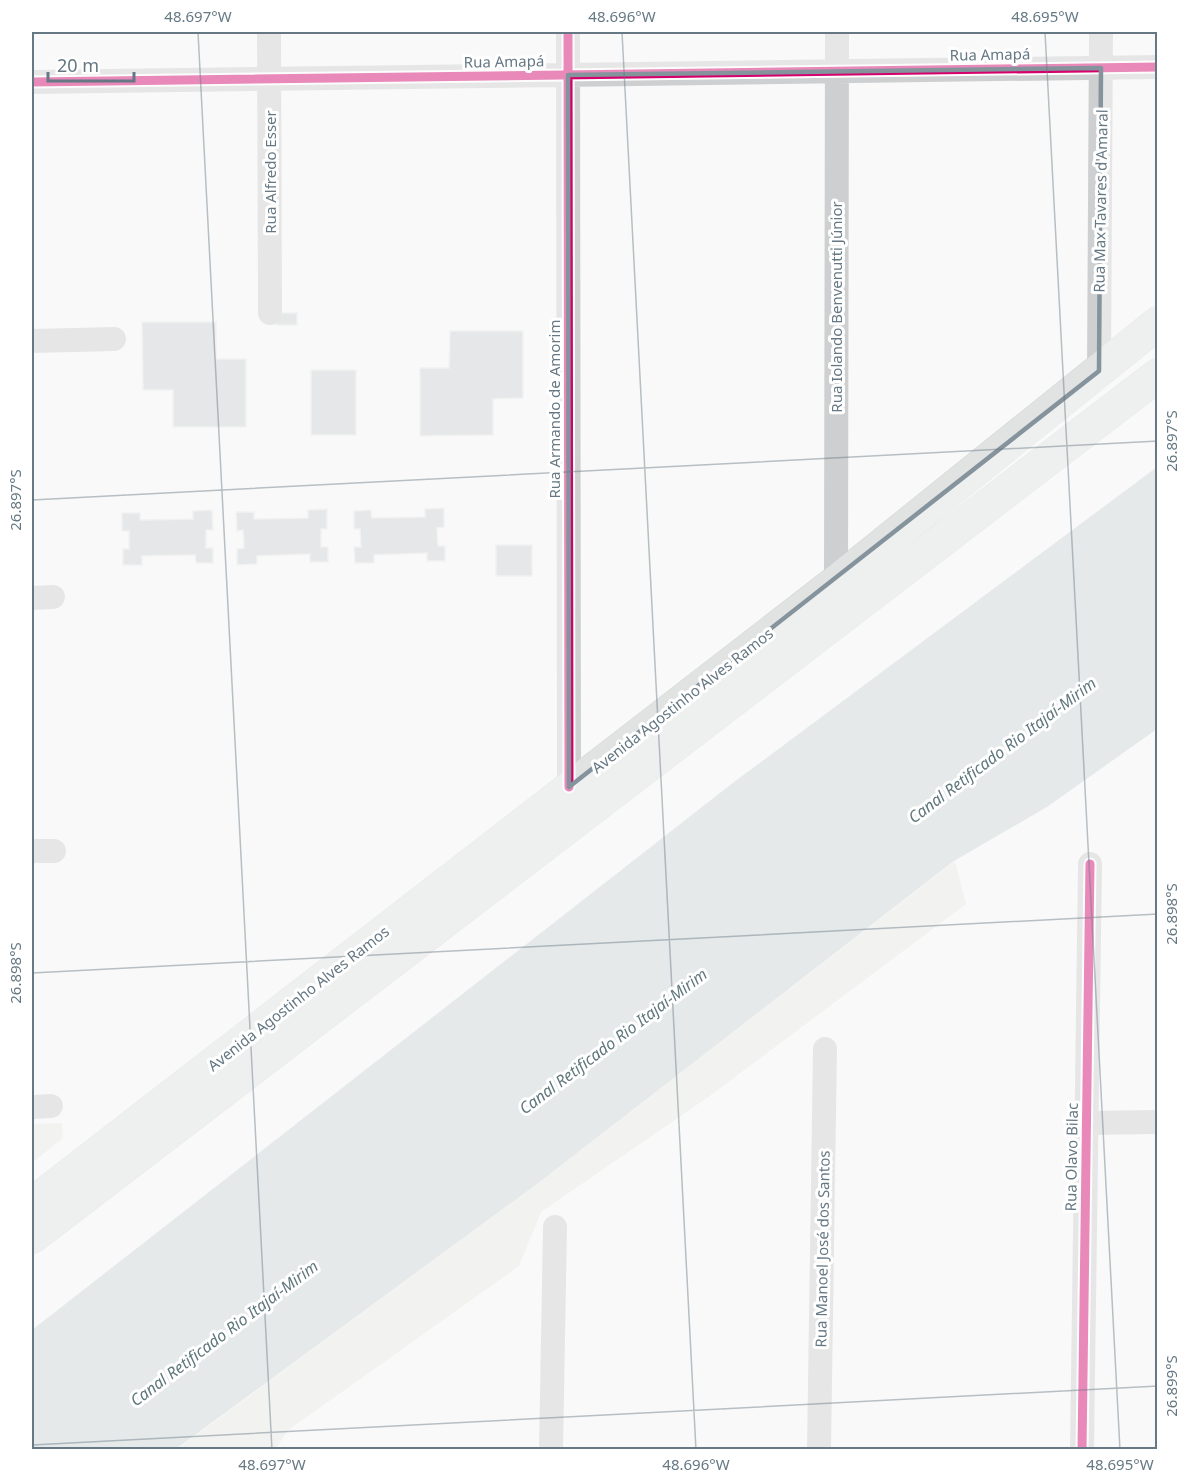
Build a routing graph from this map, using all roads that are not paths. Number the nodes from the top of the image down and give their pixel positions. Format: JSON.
{"nodes":[{"id":1,"x":269,"y":32,"type":"edge"},
{"id":2,"x":568,"y":32,"type":"edge"},
{"id":3,"x":837,"y":32,"type":"edge"},
{"id":4,"x":1101,"y":32,"type":"edge"},
{"id":5,"x":1158,"y":67,"type":"edge"},
{"id":6,"x":1101,"y":68,"type":"junction"},
{"id":7,"x":837,"y":72,"type":"junction"},
{"id":8,"x":568,"y":75,"type":"junction"},
{"id":9,"x":270,"y":79,"type":"junction"},
{"id":10,"x":32,"y":82,"type":"edge"},
{"id":11,"x":270,"y":313,"type":"dead end"},
{"id":12,"x":1158,"y":323,"type":"edge"},
{"id":13,"x":114,"y":339,"type":"dead end"},
{"id":14,"x":32,"y":340,"type":"edge"},
{"id":15,"x":1099,"y":371,"type":"junction"},
{"id":16,"x":1158,"y":375,"type":"edge"},
{"id":17,"x":836,"y":582,"type":"junction"},
{"id":18,"x":569,"y":787,"type":"junction"},
{"id":19,"x":1090,"y":864,"type":"dead end"},
{"id":20,"x":825,"y":1049,"type":"dead end"},
{"id":21,"x":1158,"y":1122,"type":"edge"},
{"id":22,"x":1086,"y":1123,"type":"junction"},
{"id":23,"x":32,"y":1204,"type":"edge"},
{"id":24,"x":555,"y":1227,"type":"dead end"},
{"id":25,"x":32,"y":1237,"type":"edge"},
{"id":26,"x":551,"y":1449,"type":"edge"},
{"id":27,"x":819,"y":1449,"type":"edge"},
{"id":28,"x":1082,"y":1449,"type":"edge"}],
"edges":[{"from":1,"to":9,"type":"street","name":"Rua Alfredo Esser"},
{"from":2,"to":8,"type":"street","name":"Rua Armando de Amorim"},
{"from":3,"to":7,"type":"street","name":"Rua Iolando Benvenutti Júnior"},
{"from":4,"to":6,"type":"street","name":"Rua Max Tavares d'Amaral"},
{"from":5,"to":6,"type":"street","name":"Rua Amapá"},
{"from":6,"to":7,"type":"street","name":"Rua Amapá"},
{"from":6,"to":15,"type":"street","name":"Rua Max Tavares d'Amaral"},
{"from":7,"to":8,"type":"street","name":"Rua Amapá"},
{"from":7,"to":17,"type":"street","name":"Rua Iolando Benvenutti Júnior"},
{"from":8,"to":9,"type":"street","name":"Rua Amapá"},
{"from":8,"to":18,"type":"street","name":"Rua Armando de Amorim"},
{"from":9,"to":10,"type":"street","name":"Rua Amapá"},
{"from":9,"to":11,"type":"street","name":"Rua Alfredo Esser"},
{"from":12,"to":15,"type":"main road","name":"Avenida Agostinho Alves Ramos"},
{"from":13,"to":14,"type":"street"},
{"from":15,"to":17,"type":"main road","name":"Avenida Agostinho Alves Ramos"},
{"from":16,"to":25,"type":"main road","name":"Avenida Agostinho Alves Ramos"},
{"from":17,"to":18,"type":"main road","name":"Avenida Agostinho Alves Ramos"},
{"from":18,"to":23,"type":"main road","name":"Avenida Agostinho Alves Ramos"},
{"from":19,"to":22,"type":"street","name":"Rua Olavo Bilac"},
{"from":20,"to":27,"type":"street","name":"Rua Manoel José dos Santos"},
{"from":21,"to":22,"type":"street"},
{"from":22,"to":28,"type":"street","name":"Rua Olavo Bilac"},
{"from":24,"to":26,"type":"street"}]}
